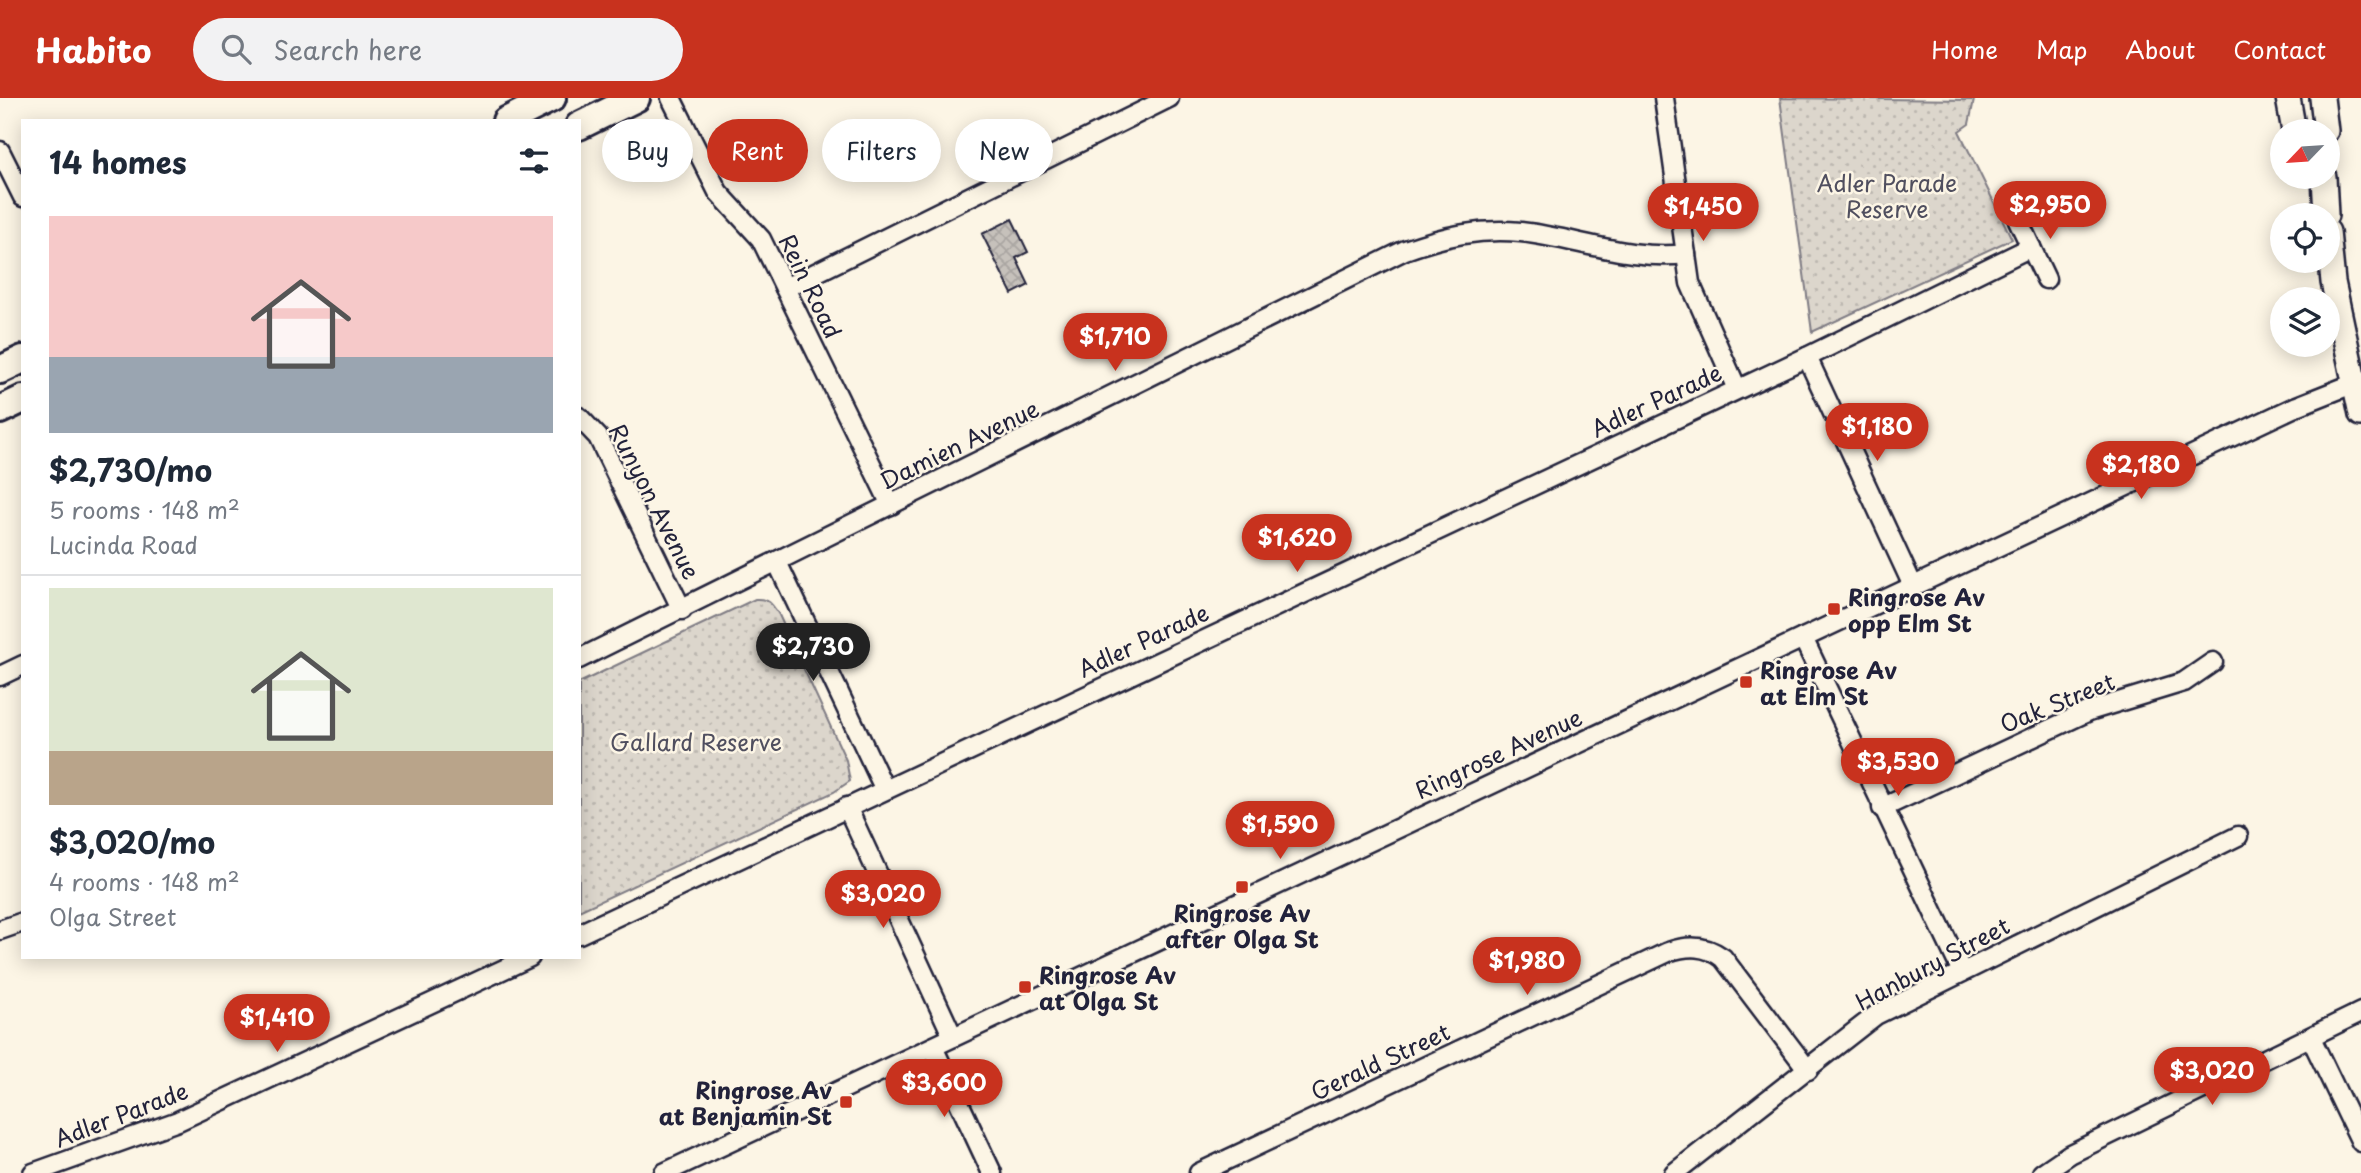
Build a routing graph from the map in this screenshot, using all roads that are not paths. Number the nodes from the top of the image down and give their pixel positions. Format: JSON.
{"nodes":[{"id":1,"x":552,"y":98,"type":"edge"},
{"id":2,"x":636,"y":98,"type":"edge"},
{"id":3,"x":671,"y":98,"type":"edge"},
{"id":4,"x":1169,"y":98,"type":"edge"},
{"id":5,"x":1664,"y":98,"type":"edge"},
{"id":6,"x":2288,"y":98,"type":"edge"},
{"id":7,"x":2322,"y":98,"type":"edge"},
{"id":8,"x":510,"y":119,"type":"edge"},
{"id":9,"x":2292,"y":119,"type":"edge"},
{"id":10,"x":2325,"y":119,"type":"edge"},
{"id":11,"x":581,"y":125,"type":"edge"},
{"id":12,"x":0,"y":151,"type":"edge"},
{"id":13,"x":21,"y":193,"type":"edge"},
{"id":14,"x":2018,"y":220,"type":"dead end"},
{"id":15,"x":2031,"y":247,"type":"junction"},
{"id":16,"x":1686,"y":254,"type":"junction"},
{"id":17,"x":2332,"y":273,"type":"edge"},
{"id":18,"x":2046,"y":279,"type":"dead end"},
{"id":19,"x":785,"y":288,"type":"junction"},
{"id":20,"x":1807,"y":357,"type":"junction"},
{"id":21,"x":21,"y":360,"type":"edge"},
{"id":22,"x":0,"y":370,"type":"edge"},
{"id":23,"x":2354,"y":383,"type":"junction"},
{"id":24,"x":1737,"y":389,"type":"junction"},
{"id":25,"x":21,"y":400,"type":"edge"},
{"id":26,"x":0,"y":410,"type":"edge"},
{"id":27,"x":2361,"y":414,"type":"edge"},
{"id":28,"x":581,"y":419,"type":"edge"},
{"id":29,"x":891,"y":505,"type":"junction"},
{"id":30,"x":778,"y":562,"type":"junction"},
{"id":31,"x":1913,"y":586,"type":"junction"},
{"id":32,"x":682,"y":610,"type":"junction"},
{"id":33,"x":1803,"y":638,"type":"junction"},
{"id":34,"x":581,"y":658,"type":"edge"},
{"id":35,"x":2213,"y":662,"type":"dead end"},
{"id":36,"x":21,"y":666,"type":"edge"},
{"id":37,"x":0,"y":676,"type":"edge"},
{"id":38,"x":884,"y":788,"type":"junction"},
{"id":39,"x":847,"y":807,"type":"junction"},
{"id":40,"x":1882,"y":808,"type":"junction"},
{"id":41,"x":2238,"y":836,"type":"dead end"},
{"id":42,"x":21,"y":923,"type":"edge"},
{"id":43,"x":0,"y":930,"type":"edge"},
{"id":44,"x":581,"y":933,"type":"edge"},
{"id":45,"x":526,"y":959,"type":"edge"},
{"id":46,"x":1962,"y":972,"type":"junction"},
{"id":47,"x":2361,"y":1012,"type":"edge"},
{"id":48,"x":953,"y":1037,"type":"junction"},
{"id":49,"x":2311,"y":1038,"type":"junction"},
{"id":50,"x":933,"y":1047,"type":"junction"},
{"id":51,"x":1808,"y":1070,"type":"junction"},
{"id":52,"x":2361,"y":1142,"type":"edge"},
{"id":53,"x":33,"y":1173,"type":"edge"},
{"id":54,"x":664,"y":1173,"type":"edge"},
{"id":55,"x":992,"y":1173,"type":"edge"},
{"id":56,"x":1199,"y":1173,"type":"edge"},
{"id":57,"x":1674,"y":1173,"type":"edge"},
{"id":58,"x":2042,"y":1173,"type":"edge"}],
"edges":[{"from":1,"to":8,"type":"highway"},
{"from":2,"to":11,"type":"highway"},
{"from":3,"to":19,"type":"street","name":"Rein Road"},
{"from":4,"to":19,"type":"street"},
{"from":5,"to":16,"type":"street"},
{"from":6,"to":9,"type":"main road"},
{"from":7,"to":10,"type":"main road"},
{"from":12,"to":13,"type":"street"},
{"from":14,"to":15,"type":"street"},
{"from":15,"to":18,"type":"street"},
{"from":15,"to":20,"type":"street","name":"Adler Parade"},
{"from":16,"to":24,"type":"street"},
{"from":16,"to":29,"type":"street","name":"Damien Avenue"},
{"from":17,"to":23,"type":"main road"},
{"from":19,"to":29,"type":"street","name":"Rein Road"},
{"from":20,"to":24,"type":"street","name":"Adler Parade"},
{"from":20,"to":31,"type":"street"},
{"from":21,"to":22,"type":"highway"},
{"from":23,"to":27,"type":"main road"},
{"from":23,"to":31,"type":"street","name":"Ringrose Avenue"},
{"from":24,"to":38,"type":"street","name":"Adler Parade"},
{"from":25,"to":26,"type":"highway"},
{"from":28,"to":32,"type":"street","name":"Runyon Avenue"},
{"from":29,"to":30,"type":"street","name":"Damien Avenue"},
{"from":30,"to":32,"type":"street","name":"Damien Avenue"},
{"from":30,"to":38,"type":"street"},
{"from":31,"to":33,"type":"street","name":"Ringrose Avenue"},
{"from":32,"to":34,"type":"street","name":"Damien Avenue"},
{"from":33,"to":40,"type":"street"},
{"from":33,"to":48,"type":"street","name":"Ringrose Avenue"},
{"from":35,"to":40,"type":"street","name":"Oak Street"},
{"from":36,"to":37,"type":"street"},
{"from":38,"to":39,"type":"street","name":"Adler Parade"},
{"from":39,"to":44,"type":"street","name":"Adler Parade"},
{"from":39,"to":48,"type":"street"},
{"from":40,"to":46,"type":"street"},
{"from":41,"to":46,"type":"street","name":"Hanbury Street"},
{"from":42,"to":43,"type":"street"},
{"from":45,"to":53,"type":"street","name":"Adler Parade"},
{"from":46,"to":51,"type":"street","name":"Hanbury Street"},
{"from":47,"to":49,"type":"street"},
{"from":48,"to":50,"type":"street","name":"Ringrose Avenue"},
{"from":49,"to":52,"type":"street"},
{"from":49,"to":58,"type":"street"},
{"from":50,"to":54,"type":"street","name":"Ringrose Avenue"},
{"from":50,"to":55,"type":"street"},
{"from":51,"to":56,"type":"street","name":"Gerald Street"},
{"from":51,"to":57,"type":"street","name":"Hanbury Street"}]}
